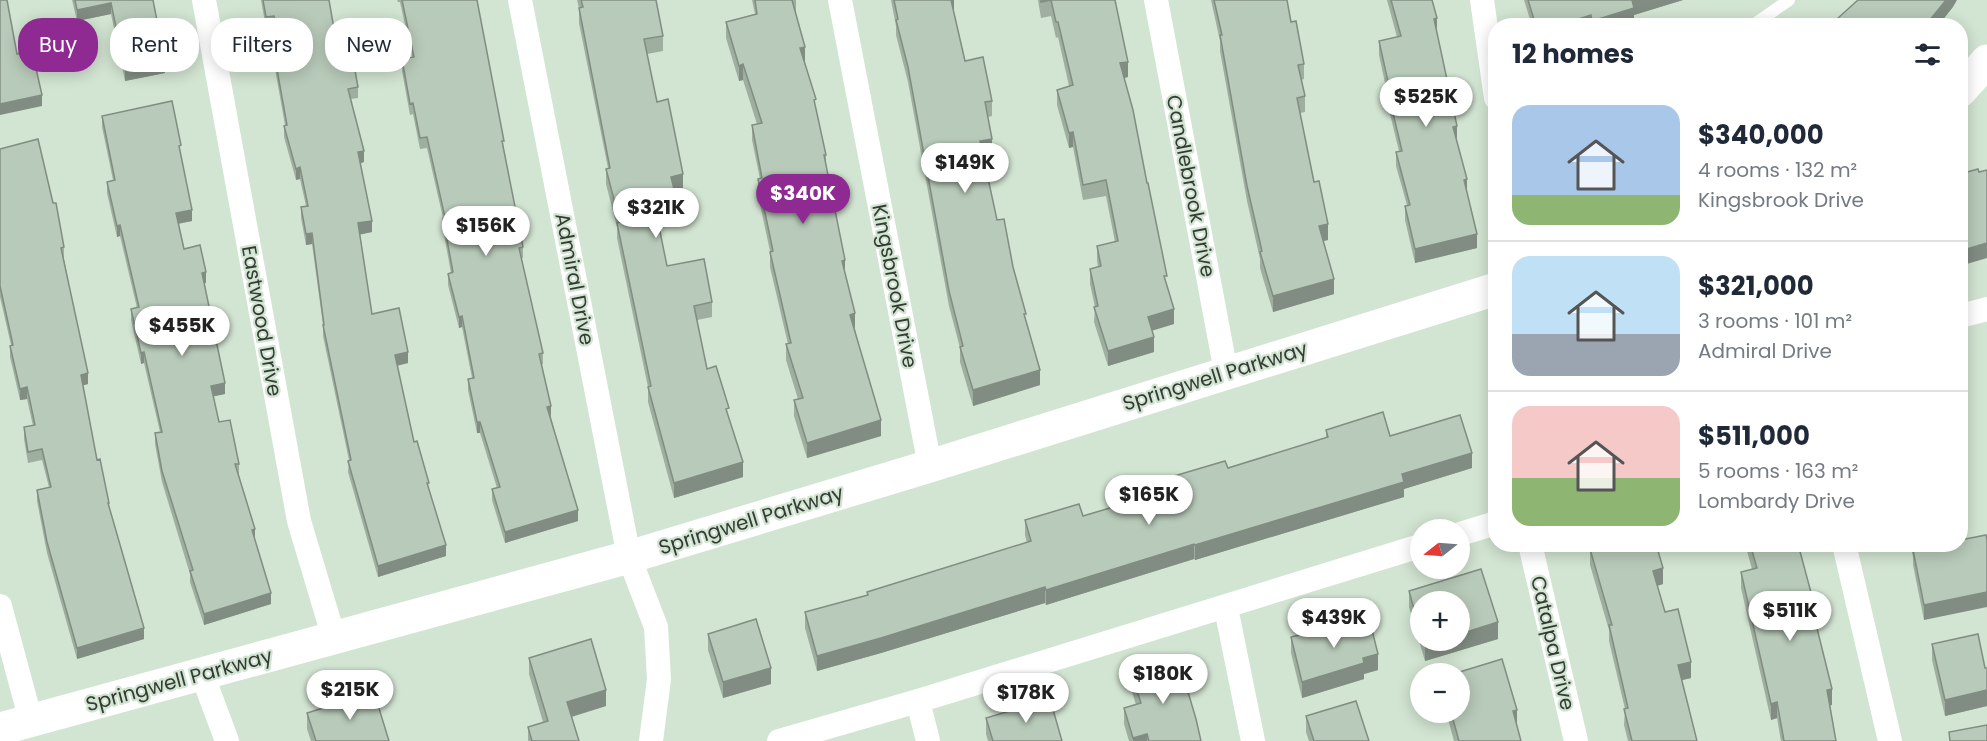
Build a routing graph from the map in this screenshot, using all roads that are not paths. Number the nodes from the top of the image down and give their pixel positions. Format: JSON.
{"nodes":[{"id":1,"x":204,"y":0,"type":"edge"},
{"id":2,"x":520,"y":0,"type":"edge"},
{"id":3,"x":840,"y":0,"type":"edge"},
{"id":4,"x":1156,"y":0,"type":"edge"},
{"id":5,"x":1482,"y":0,"type":"edge"},
{"id":6,"x":1790,"y":0,"type":"edge"},
{"id":7,"x":1764,"y":18,"type":"edge"},
{"id":8,"x":1488,"y":42,"type":"edge"},
{"id":9,"x":1987,"y":61,"type":"edge"},
{"id":10,"x":1968,"y":82,"type":"edge"},
{"id":11,"x":1488,"y":291,"type":"edge"},
{"id":12,"x":1987,"y":309,"type":"edge"},
{"id":13,"x":1968,"y":314,"type":"edge"},
{"id":14,"x":1226,"y":372,"type":"junction"},
{"id":15,"x":930,"y":466,"type":"junction"},
{"id":16,"x":1488,"y":525,"type":"edge"},
{"id":17,"x":1470,"y":531,"type":"edge"},
{"id":18,"x":1410,"y":549,"type":"edge"},
{"id":19,"x":1532,"y":552,"type":"edge"},
{"id":20,"x":1846,"y":552,"type":"edge"},
{"id":21,"x":629,"y":557,"type":"junction"},
{"id":22,"x":0,"y":606,"type":"edge"},
{"id":23,"x":1226,"y":608,"type":"junction"},
{"id":24,"x":334,"y":638,"type":"junction"},
{"id":25,"x":202,"y":674,"type":"junction"},
{"id":26,"x":918,"y":701,"type":"junction"},
{"id":27,"x":31,"y":721,"type":"junction"},
{"id":28,"x":0,"y":729,"type":"edge"},
{"id":29,"x":227,"y":741,"type":"edge"},
{"id":30,"x":651,"y":741,"type":"edge"},
{"id":31,"x":779,"y":741,"type":"edge"},
{"id":32,"x":928,"y":741,"type":"edge"},
{"id":33,"x":1253,"y":741,"type":"edge"},
{"id":34,"x":1576,"y":741,"type":"edge"},
{"id":35,"x":1890,"y":741,"type":"edge"}],
"edges":[{"from":1,"to":24,"type":"street","name":"Eastwood Drive"},
{"from":2,"to":21,"type":"street","name":"Admiral Drive"},
{"from":3,"to":15,"type":"street","name":"Kingsbrook Drive"},
{"from":4,"to":14,"type":"street","name":"Candlebrook Drive"},
{"from":5,"to":8,"type":"street"},
{"from":6,"to":7,"type":"lane"},
{"from":9,"to":10,"type":"street"},
{"from":11,"to":14,"type":"street","name":"Springwell Parkway"},
{"from":12,"to":13,"type":"street"},
{"from":14,"to":15,"type":"street","name":"Springwell Parkway"},
{"from":15,"to":21,"type":"street","name":"Springwell Parkway"},
{"from":16,"to":17,"type":"street"},
{"from":18,"to":23,"type":"street"},
{"from":19,"to":34,"type":"street","name":"Catalpa Drive"},
{"from":20,"to":35,"type":"street"},
{"from":21,"to":24,"type":"street","name":"Springwell Parkway"},
{"from":21,"to":30,"type":"street","name":"Admiral Drive"},
{"from":22,"to":27,"type":"street"},
{"from":23,"to":26,"type":"street"},
{"from":23,"to":33,"type":"street"},
{"from":24,"to":25,"type":"street","name":"Springwell Parkway"},
{"from":25,"to":27,"type":"street","name":"Springwell Parkway"},
{"from":25,"to":29,"type":"street"},
{"from":26,"to":31,"type":"street"},
{"from":26,"to":32,"type":"street"},
{"from":27,"to":28,"type":"street","name":"Springwell Parkway"}]}
